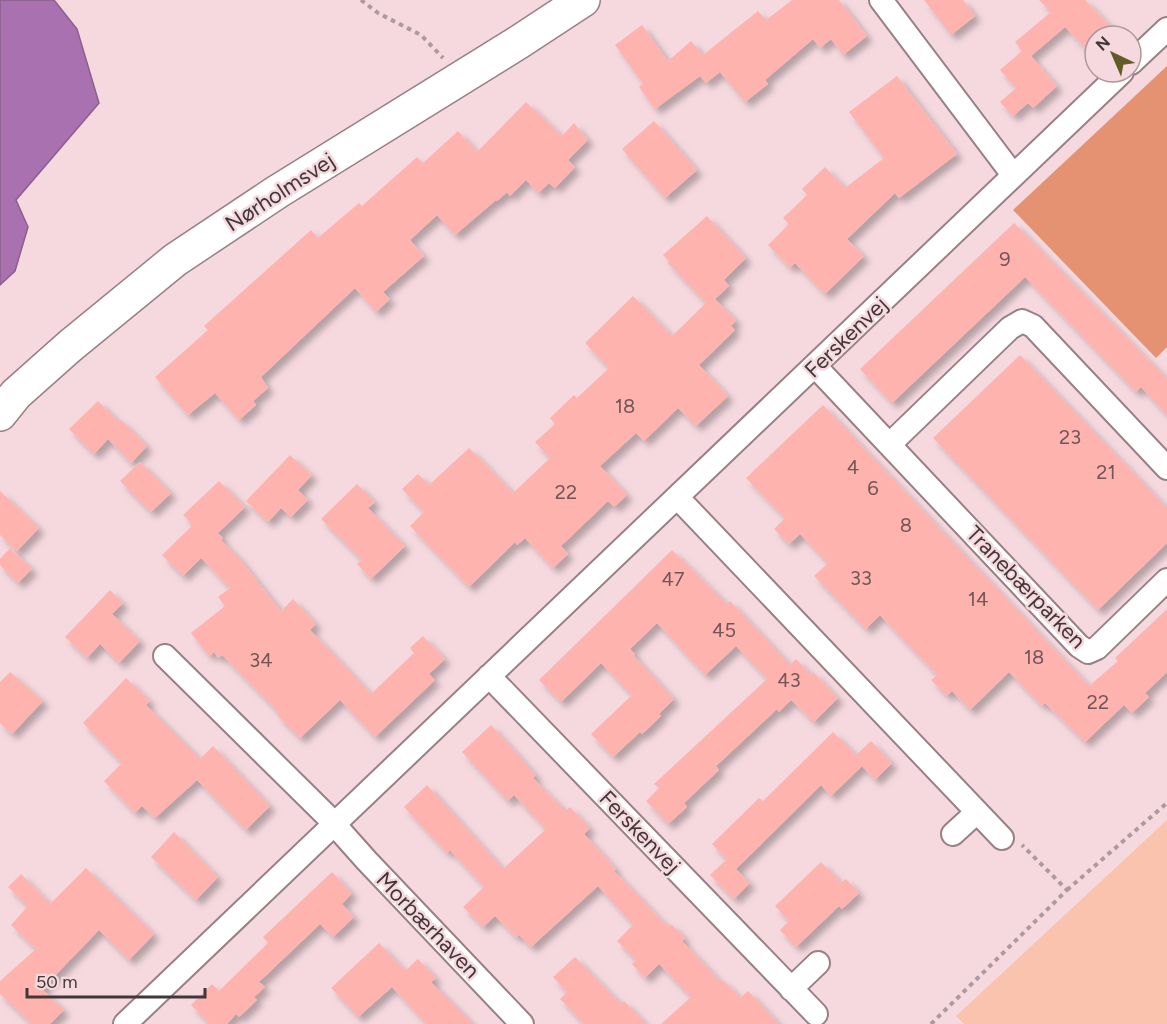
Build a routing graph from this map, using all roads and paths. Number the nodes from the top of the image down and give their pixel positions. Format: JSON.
{"nodes":[{"id":1,"x":361,"y":0,"type":"edge"},
{"id":2,"x":583,"y":0,"type":"edge"},
{"id":3,"x":881,"y":0,"type":"edge"},
{"id":4,"x":1167,"y":29,"type":"edge"},
{"id":5,"x":1143,"y":52,"type":"edge"},
{"id":6,"x":461,"y":78,"type":"junction"},
{"id":7,"x":1109,"y":84,"type":"edge"},
{"id":8,"x":1013,"y":175,"type":"junction"},
{"id":9,"x":816,"y":366,"type":"junction"},
{"id":10,"x":0,"y":414,"type":"edge"},
{"id":11,"x":891,"y":443,"type":"junction"},
{"id":12,"x":1167,"y":468,"type":"edge"},
{"id":13,"x":678,"y":498,"type":"junction"},
{"id":14,"x":1167,"y":580,"type":"edge"},
{"id":15,"x":165,"y":656,"type":"dead end"},
{"id":16,"x":489,"y":676,"type":"junction"},
{"id":17,"x":1167,"y":803,"type":"edge"},
{"id":18,"x":976,"y":812,"type":"junction"},
{"id":19,"x":334,"y":824,"type":"junction"},
{"id":20,"x":953,"y":834,"type":"dead end"},
{"id":21,"x":1002,"y":838,"type":"joint"},
{"id":22,"x":1067,"y":890,"type":"junction"},
{"id":23,"x":818,"y":963,"type":"dead end"},
{"id":24,"x":790,"y":989,"type":"junction"},
{"id":25,"x":816,"y":1014,"type":"dead end"},
{"id":26,"x":126,"y":1024,"type":"edge"},
{"id":27,"x":522,"y":1024,"type":"edge"},
{"id":28,"x":931,"y":1024,"type":"edge"}],
"edges":[{"from":1,"to":6,"type":"path"},
{"from":2,"to":6,"type":"street","name":"Nørholmsvej"},
{"from":3,"to":8,"type":"street"},
{"from":4,"to":5,"type":"street"},
{"from":6,"to":10,"type":"street","name":"Nørholmsvej"},
{"from":7,"to":8,"type":"street","name":"Ferskenvej"},
{"from":8,"to":9,"type":"street","name":"Ferskenvej"},
{"from":9,"to":11,"type":"street","name":"Tranebærparken"},
{"from":9,"to":13,"type":"street","name":"Ferskenvej"},
{"from":11,"to":12,"type":"street"},
{"from":11,"to":14,"type":"street","name":"Tranebærparken"},
{"from":13,"to":16,"type":"street","name":"Ferskenvej"},
{"from":13,"to":18,"type":"street"},
{"from":15,"to":19,"type":"street"},
{"from":16,"to":19,"type":"street","name":"Ferskenvej"},
{"from":16,"to":24,"type":"street","name":"Ferskenvej"},
{"from":17,"to":22,"type":"path"},
{"from":18,"to":20,"type":"street"},
{"from":18,"to":21,"type":"street"},
{"from":19,"to":26,"type":"street","name":"Ferskenvej"},
{"from":19,"to":27,"type":"street","name":"Morbærhaven"},
{"from":21,"to":22,"type":"path"},
{"from":22,"to":28,"type":"path"},
{"from":23,"to":24,"type":"street"},
{"from":24,"to":25,"type":"street","name":"Ferskenvej"}]}
